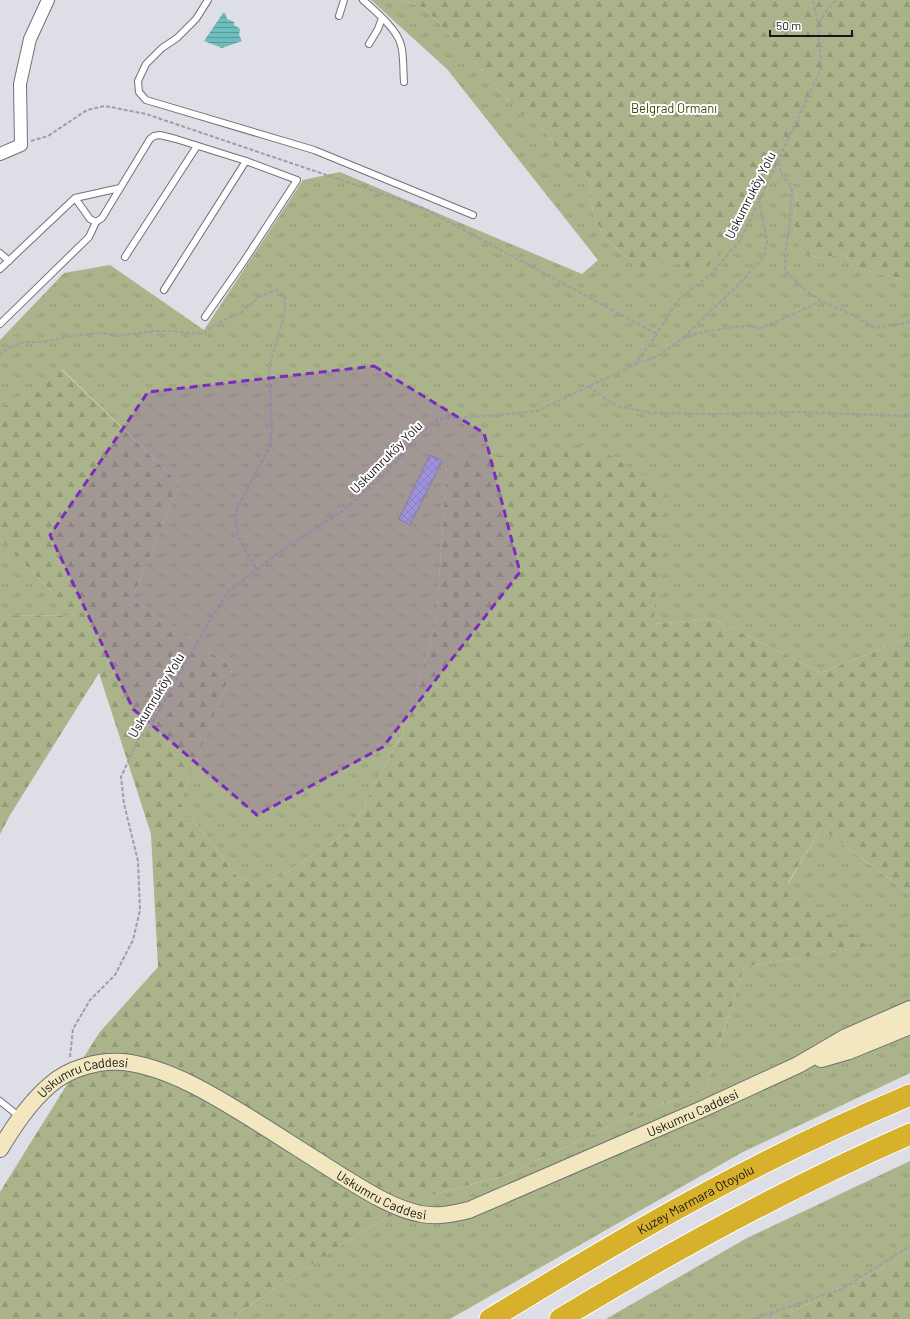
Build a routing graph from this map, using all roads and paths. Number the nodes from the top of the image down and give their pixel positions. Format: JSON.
{"nodes":[{"id":1,"x":48,"y":0,"type":"edge"},
{"id":2,"x":208,"y":0,"type":"edge"},
{"id":3,"x":344,"y":0,"type":"edge"},
{"id":4,"x":364,"y":0,"type":"edge"},
{"id":5,"x":813,"y":0,"type":"edge"},
{"id":6,"x":836,"y":0,"type":"edge"},
{"id":7,"x":339,"y":16,"type":"dead end"},
{"id":8,"x":382,"y":18,"type":"junction"},
{"id":9,"x":818,"y":24,"type":"junction"},
{"id":10,"x":369,"y":44,"type":"dead end"},
{"id":11,"x":404,"y":82,"type":"dead end"},
{"id":12,"x":21,"y":145,"type":"junction"},
{"id":13,"x":197,"y":146,"type":"junction"},
{"id":14,"x":0,"y":154,"type":"edge"},
{"id":15,"x":246,"y":161,"type":"junction"},
{"id":16,"x":778,"y":161,"type":"junction"},
{"id":17,"x":120,"y":188,"type":"junction"},
{"id":18,"x":75,"y":198,"type":"junction"},
{"id":19,"x":759,"y":201,"type":"junction"},
{"id":20,"x":473,"y":215,"type":"dead end"},
{"id":21,"x":96,"y":222,"type":"junction"},
{"id":22,"x":0,"y":252,"type":"edge"},
{"id":23,"x":124,"y":257,"type":"dead end"},
{"id":24,"x":9,"y":261,"type":"junction"},
{"id":25,"x":0,"y":269,"type":"edge"},
{"id":26,"x":164,"y":290,"type":"dead end"},
{"id":27,"x":821,"y":302,"type":"junction"},
{"id":28,"x":205,"y":317,"type":"dead end"},
{"id":29,"x":910,"y":322,"type":"edge"},
{"id":30,"x":0,"y":324,"type":"edge"},
{"id":31,"x":657,"y":334,"type":"junction"},
{"id":32,"x":683,"y":338,"type":"junction"},
{"id":33,"x":0,"y":356,"type":"edge"},
{"id":34,"x":634,"y":365,"type":"junction"},
{"id":35,"x":588,"y":386,"type":"junction"},
{"id":36,"x":910,"y":416,"type":"edge"},
{"id":37,"x":256,"y":570,"type":"junction"},
{"id":38,"x":910,"y":1010,"type":"edge"},
{"id":39,"x":910,"y":1026,"type":"edge"},
{"id":40,"x":798,"y":1065,"type":"junction"},
{"id":41,"x":69,"y":1072,"type":"junction"},
{"id":42,"x":910,"y":1095,"type":"edge"},
{"id":43,"x":0,"y":1102,"type":"edge"},
{"id":44,"x":20,"y":1117,"type":"junction"},
{"id":45,"x":910,"y":1134,"type":"edge"},
{"id":46,"x":0,"y":1149,"type":"edge"},
{"id":47,"x":910,"y":1246,"type":"edge"},
{"id":48,"x":770,"y":1313,"type":"junction"},
{"id":49,"x":490,"y":1319,"type":"edge"},
{"id":50,"x":560,"y":1319,"type":"edge"},
{"id":51,"x":753,"y":1319,"type":"edge"},
{"id":52,"x":771,"y":1319,"type":"edge"}],
"edges":[{"from":1,"to":12,"type":"street"},
{"from":2,"to":20,"type":"lane"},
{"from":3,"to":7,"type":"lane"},
{"from":4,"to":8,"type":"lane"},
{"from":5,"to":9,"type":"path","name":"Uskumruköy Yolu"},
{"from":6,"to":9,"type":"path"},
{"from":8,"to":10,"type":"lane"},
{"from":8,"to":11,"type":"lane"},
{"from":9,"to":16,"type":"path","name":"Uskumruköy Yolu"},
{"from":12,"to":14,"type":"street"},
{"from":12,"to":31,"type":"path"},
{"from":13,"to":15,"type":"lane"},
{"from":13,"to":17,"type":"lane"},
{"from":13,"to":23,"type":"lane"},
{"from":15,"to":26,"type":"lane"},
{"from":15,"to":28,"type":"lane"},
{"from":16,"to":19,"type":"path","name":"Uskumruköy Yolu"},
{"from":16,"to":27,"type":"path"},
{"from":17,"to":18,"type":"lane"},
{"from":17,"to":21,"type":"lane"},
{"from":18,"to":21,"type":"lane"},
{"from":18,"to":24,"type":"lane"},
{"from":19,"to":31,"type":"path","name":"Uskumruköy Yolu"},
{"from":19,"to":32,"type":"path"},
{"from":21,"to":30,"type":"lane"},
{"from":22,"to":24,"type":"lane"},
{"from":24,"to":25,"type":"lane"},
{"from":27,"to":29,"type":"path"},
{"from":27,"to":32,"type":"path"},
{"from":31,"to":34,"type":"path","name":"Uskumruköy Yolu"},
{"from":32,"to":34,"type":"path"},
{"from":33,"to":37,"type":"path"},
{"from":34,"to":35,"type":"path","name":"Uskumruköy Yolu"},
{"from":35,"to":36,"type":"path"},
{"from":35,"to":37,"type":"path","name":"Uskumruköy Yolu"},
{"from":37,"to":41,"type":"path","name":"Uskumruköy Yolu"},
{"from":38,"to":40,"type":"main road","name":"Uskumru Caddesi"},
{"from":39,"to":40,"type":"main road","name":"Uskumru Caddesi"},
{"from":40,"to":41,"type":"main road","name":"Uskumru Caddesi"},
{"from":41,"to":44,"type":"main road","name":"Uskumru Caddesi"},
{"from":42,"to":49,"type":"highway","name":"Kuzey Marmara Otoyolu"},
{"from":43,"to":44,"type":"lane"},
{"from":44,"to":46,"type":"main road","name":"Uskumru Caddesi"},
{"from":45,"to":50,"type":"highway"},
{"from":47,"to":48,"type":"path"},
{"from":48,"to":51,"type":"path"},
{"from":48,"to":52,"type":"path"}]}
